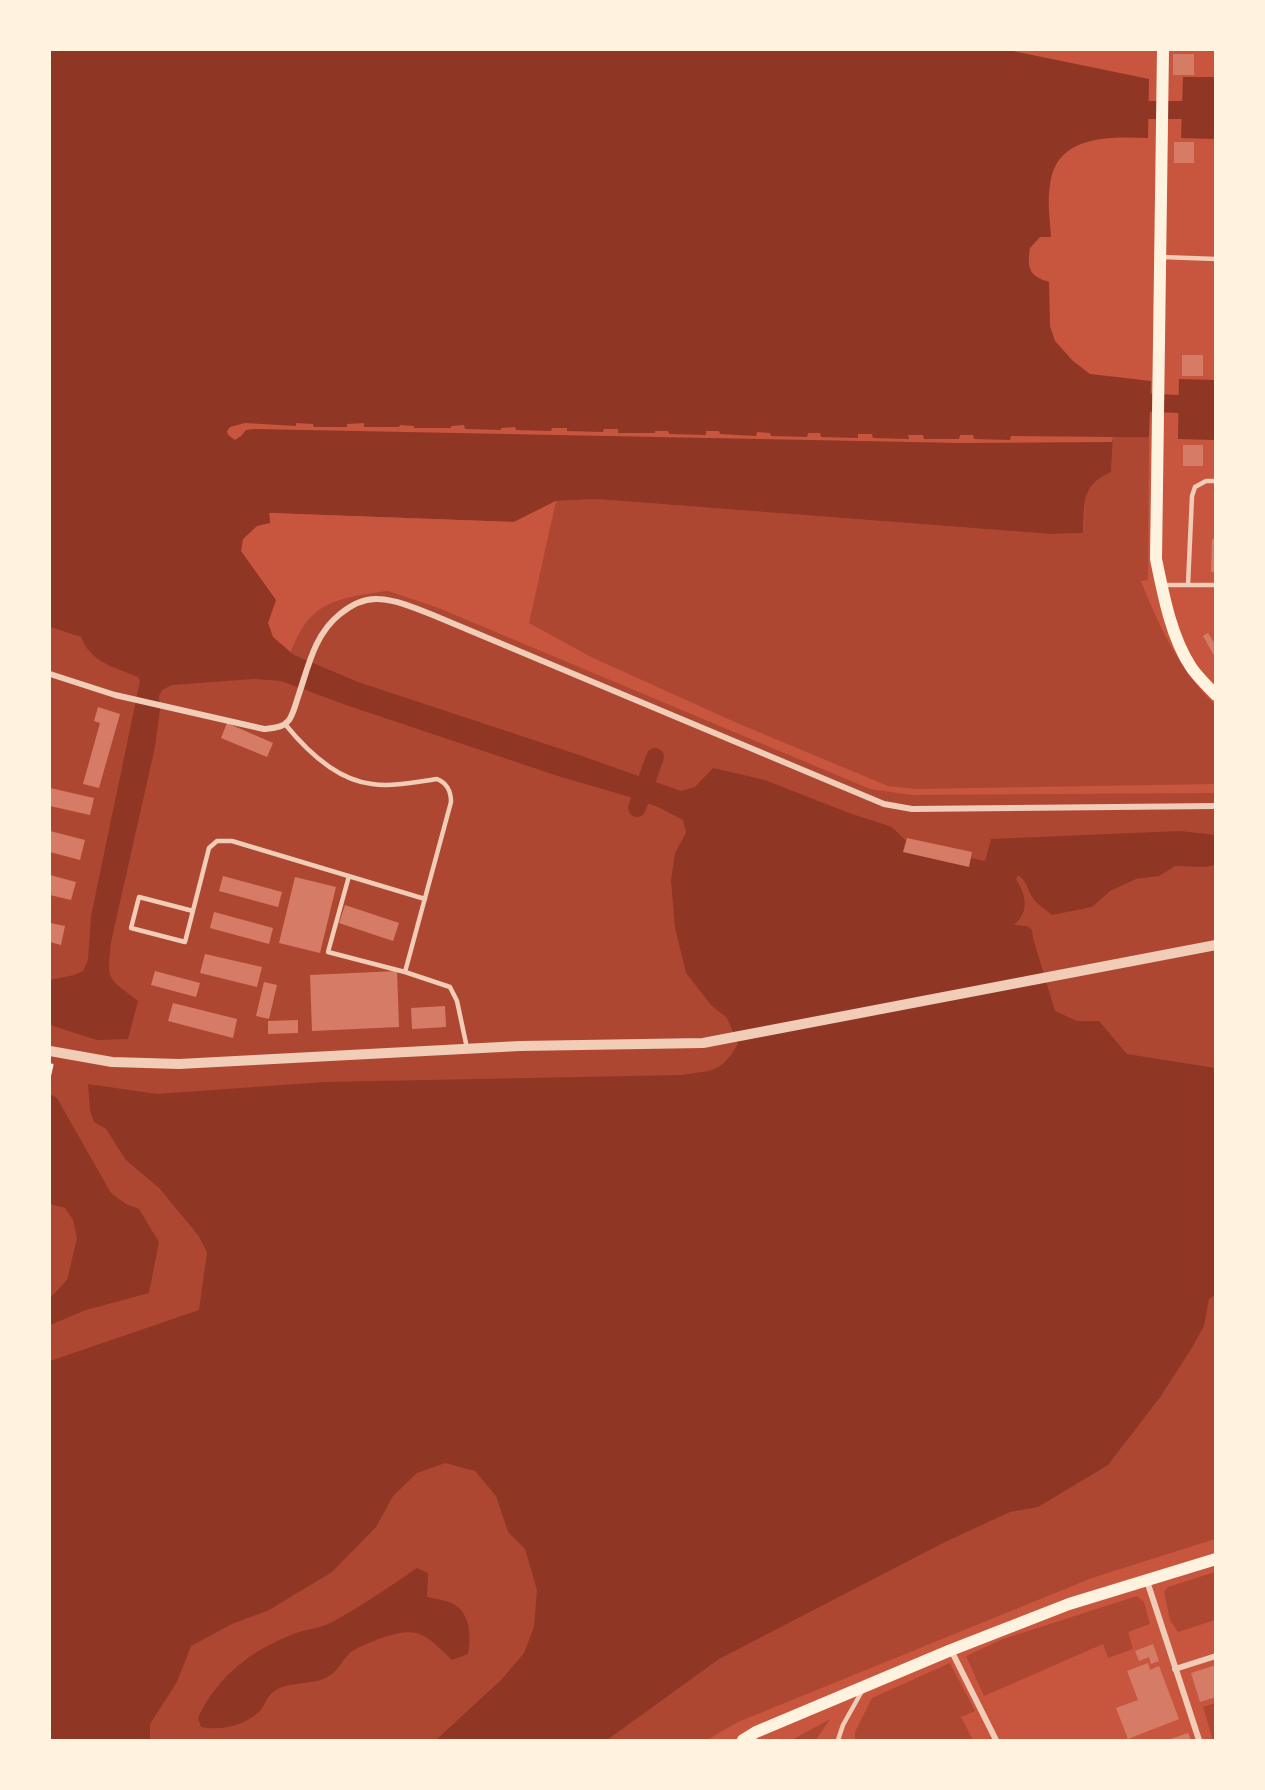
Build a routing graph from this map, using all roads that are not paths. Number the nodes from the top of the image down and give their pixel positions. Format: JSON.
{"nodes":[{"id":1,"x":1163,"y":50,"type":"edge"},
{"id":2,"x":1160,"y":257,"type":"junction"},
{"id":3,"x":1215,"y":259,"type":"edge"},
{"id":4,"x":1215,"y":481,"type":"edge"},
{"id":5,"x":1161,"y":585,"type":"junction"},
{"id":6,"x":1188,"y":585,"type":"junction"},
{"id":7,"x":1215,"y":585,"type":"edge"},
{"id":8,"x":50,"y":674,"type":"edge"},
{"id":9,"x":1215,"y":695,"type":"edge"},
{"id":10,"x":285,"y":724,"type":"junction"},
{"id":11,"x":1215,"y":806,"type":"edge"},
{"id":12,"x":349,"y":876,"type":"junction"},
{"id":13,"x":424,"y":899,"type":"junction"},
{"id":14,"x":193,"y":912,"type":"junction"},
{"id":15,"x":1215,"y":945,"type":"edge"},
{"id":16,"x":405,"y":972,"type":"junction"},
{"id":17,"x":467,"y":1048,"type":"junction"},
{"id":18,"x":50,"y":1050,"type":"edge"},
{"id":19,"x":1215,"y":1559,"type":"edge"},
{"id":20,"x":1147,"y":1580,"type":"junction"},
{"id":21,"x":951,"y":1650,"type":"junction"},
{"id":22,"x":1215,"y":1656,"type":"edge"},
{"id":23,"x":1175,"y":1669,"type":"junction"},
{"id":24,"x":865,"y":1686,"type":"junction"},
{"id":25,"x":743,"y":1740,"type":"edge"},
{"id":26,"x":838,"y":1740,"type":"edge"},
{"id":27,"x":996,"y":1740,"type":"edge"},
{"id":28,"x":1199,"y":1740,"type":"edge"}],
"edges":[{"from":1,"to":2,"type":"main road"},
{"from":2,"to":3,"type":"lane"},
{"from":2,"to":5,"type":"main road"},
{"from":4,"to":6,"type":"lane"},
{"from":5,"to":6,"type":"lane"},
{"from":5,"to":9,"type":"main road"},
{"from":6,"to":7,"type":"lane"},
{"from":8,"to":10,"type":"street"},
{"from":10,"to":11,"type":"street"},
{"from":10,"to":13,"type":"lane"},
{"from":12,"to":13,"type":"lane"},
{"from":12,"to":14,"type":"lane"},
{"from":12,"to":16,"type":"lane"},
{"from":13,"to":16,"type":"lane"},
{"from":14,"to":14,"type":"lane"},
{"from":15,"to":17,"type":"street"},
{"from":16,"to":17,"type":"lane"},
{"from":17,"to":18,"type":"street"},
{"from":19,"to":20,"type":"main road"},
{"from":20,"to":21,"type":"main road"},
{"from":20,"to":23,"type":"street"},
{"from":21,"to":24,"type":"main road"},
{"from":21,"to":27,"type":"street"},
{"from":22,"to":23,"type":"street"},
{"from":23,"to":28,"type":"street"},
{"from":24,"to":25,"type":"main road"},
{"from":24,"to":26,"type":"lane"}]}
